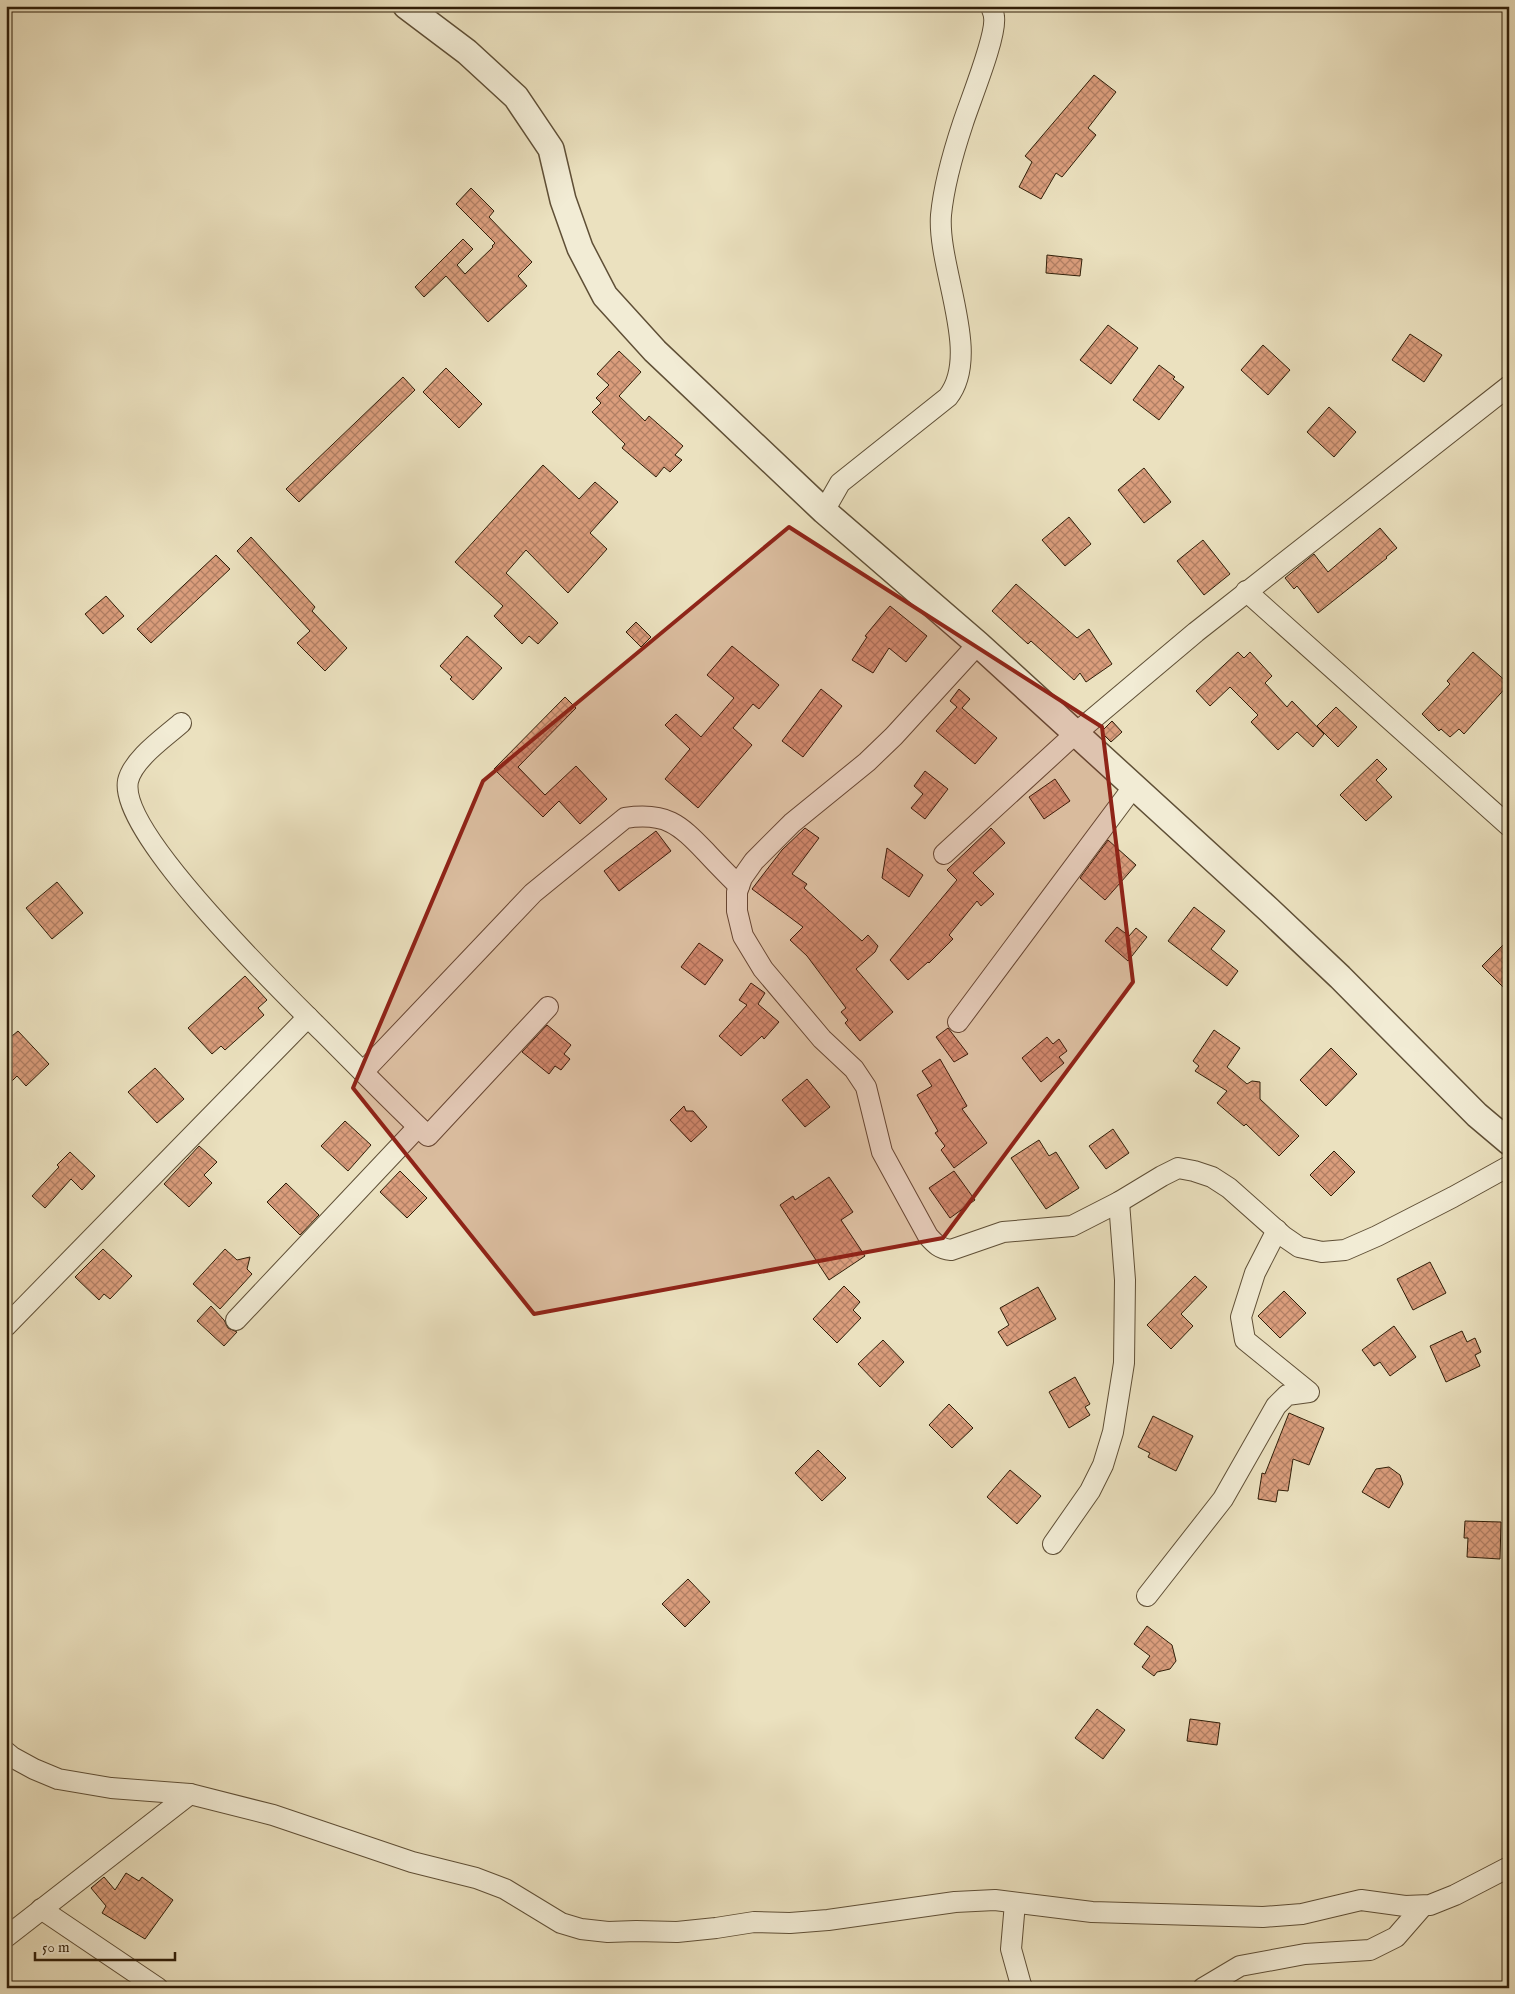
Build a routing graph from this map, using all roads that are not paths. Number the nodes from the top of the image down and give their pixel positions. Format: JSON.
{"nodes":[{"id":1,"x":406,"y":6,"type":"edge"},
{"id":2,"x":991,"y":6,"type":"edge"},
{"id":3,"x":1509,"y":386,"type":"edge"},
{"id":4,"x":824,"y":511,"type":"junction"},
{"id":5,"x":1246,"y":591,"type":"junction"},
{"id":6,"x":978,"y":644,"type":"junction"},
{"id":7,"x":180,"y":723,"type":"dead end"},
{"id":8,"x":1076,"y":733,"type":"junction"},
{"id":9,"x":1134,"y":786,"type":"junction"},
{"id":10,"x":1509,"y":826,"type":"edge"},
{"id":11,"x":944,"y":854,"type":"dead end"},
{"id":12,"x":739,"y":886,"type":"junction"},
{"id":13,"x":548,"y":1007,"type":"dead end"},
{"id":14,"x":308,"y":1017,"type":"junction"},
{"id":15,"x":958,"y":1022,"type":"dead end"},
{"id":16,"x":363,"y":1072,"type":"junction"},
{"id":17,"x":418,"y":1127,"type":"junction"},
{"id":18,"x":1509,"y":1142,"type":"edge"},
{"id":19,"x":1509,"y":1166,"type":"edge"},
{"id":20,"x":1119,"y":1202,"type":"junction"},
{"id":21,"x":1277,"y":1230,"type":"junction"},
{"id":22,"x":236,"y":1320,"type":"dead end"},
{"id":23,"x":6,"y":1326,"type":"edge"},
{"id":24,"x":1054,"y":1544,"type":"dead end"},
{"id":25,"x":1147,"y":1596,"type":"dead end"},
{"id":26,"x":6,"y":1752,"type":"edge"},
{"id":27,"x":190,"y":1794,"type":"junction"},
{"id":28,"x":1509,"y":1867,"type":"edge"},
{"id":29,"x":1015,"y":1903,"type":"junction"},
{"id":30,"x":1423,"y":1906,"type":"junction"},
{"id":31,"x":41,"y":1909,"type":"junction"},
{"id":32,"x":6,"y":1936,"type":"edge"},
{"id":33,"x":158,"y":1988,"type":"edge"},
{"id":34,"x":1023,"y":1988,"type":"edge"},
{"id":35,"x":1203,"y":1988,"type":"edge"}],
"edges":[{"from":1,"to":4,"type":"street"},
{"from":2,"to":4,"type":"street"},
{"from":3,"to":5,"type":"street"},
{"from":4,"to":6,"type":"street"},
{"from":5,"to":8,"type":"street"},
{"from":5,"to":10,"type":"street"},
{"from":6,"to":8,"type":"street"},
{"from":6,"to":12,"type":"street"},
{"from":7,"to":14,"type":"street"},
{"from":8,"to":9,"type":"street"},
{"from":8,"to":11,"type":"street"},
{"from":9,"to":15,"type":"street"},
{"from":9,"to":18,"type":"street"},
{"from":12,"to":16,"type":"street"},
{"from":12,"to":20,"type":"street"},
{"from":13,"to":17,"type":"street"},
{"from":14,"to":16,"type":"street"},
{"from":14,"to":23,"type":"street"},
{"from":16,"to":17,"type":"street"},
{"from":17,"to":22,"type":"street"},
{"from":19,"to":21,"type":"street"},
{"from":20,"to":21,"type":"street"},
{"from":20,"to":24,"type":"street"},
{"from":21,"to":25,"type":"street"},
{"from":26,"to":27,"type":"street"},
{"from":27,"to":29,"type":"street"},
{"from":27,"to":31,"type":"street"},
{"from":28,"to":30,"type":"street"},
{"from":29,"to":30,"type":"street"},
{"from":29,"to":34,"type":"street"},
{"from":30,"to":35,"type":"street"},
{"from":31,"to":32,"type":"street"},
{"from":31,"to":33,"type":"street"}]}
